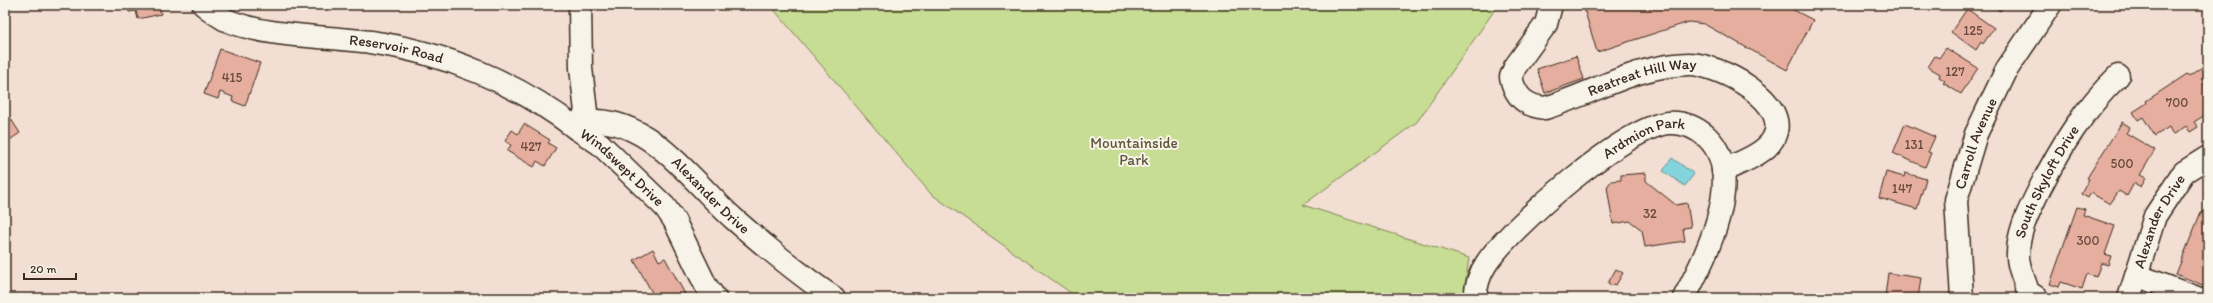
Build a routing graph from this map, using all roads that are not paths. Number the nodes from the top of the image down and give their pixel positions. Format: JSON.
{"nodes":[{"id":1,"x":204,"y":5,"type":"edge"},
{"id":2,"x":580,"y":5,"type":"edge"},
{"id":3,"x":1551,"y":5,"type":"edge"},
{"id":4,"x":2050,"y":5,"type":"edge"},
{"id":5,"x":2118,"y":76,"type":"dead end"},
{"id":6,"x":577,"y":129,"type":"junction"},
{"id":7,"x":2208,"y":157,"type":"edge"},
{"id":8,"x":1723,"y":171,"type":"junction"},
{"id":9,"x":2136,"y":275,"type":"junction"},
{"id":10,"x":714,"y":298,"type":"edge"},
{"id":11,"x":834,"y":298,"type":"edge"},
{"id":12,"x":1474,"y":298,"type":"edge"},
{"id":13,"x":1684,"y":298,"type":"edge"},
{"id":14,"x":1962,"y":298,"type":"edge"},
{"id":15,"x":2037,"y":298,"type":"edge"},
{"id":16,"x":2128,"y":298,"type":"edge"},
{"id":17,"x":2197,"y":298,"type":"edge"}],
"edges":[{"from":1,"to":6,"type":"street","name":"Reservoir Road"},
{"from":2,"to":6,"type":"street","name":"Windswept Drive"},
{"from":3,"to":8,"type":"street","name":"Reatreat Hill Way"},
{"from":4,"to":14,"type":"street","name":"Carroll Avenue"},
{"from":5,"to":15,"type":"street","name":"South Skyloft Drive"},
{"from":6,"to":10,"type":"street","name":"Windswept Drive"},
{"from":6,"to":11,"type":"street","name":"Alexander Drive"},
{"from":7,"to":9,"type":"street","name":"Alexander Drive"},
{"from":8,"to":12,"type":"street","name":"Ardmion Park"},
{"from":8,"to":13,"type":"street","name":"Ardmion Park"},
{"from":9,"to":16,"type":"street","name":"Alexander Drive"},
{"from":9,"to":17,"type":"street"}]}
